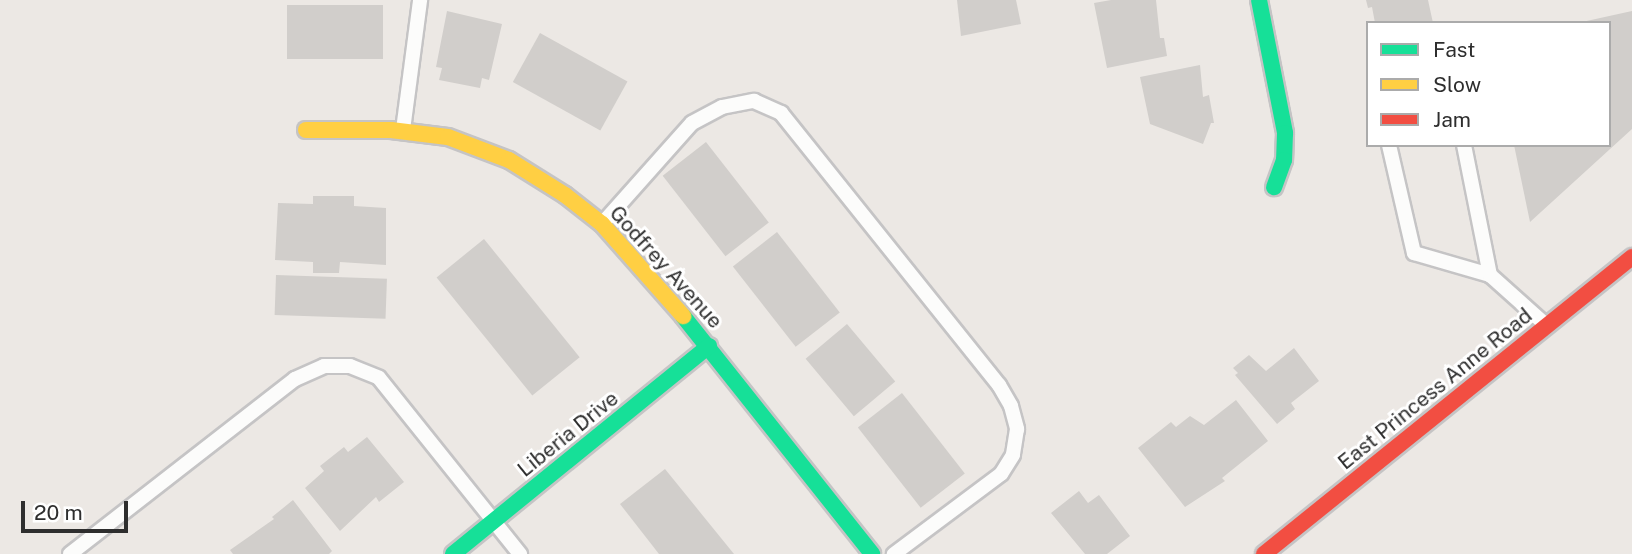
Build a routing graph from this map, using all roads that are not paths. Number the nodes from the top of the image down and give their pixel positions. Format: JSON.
{"nodes":[{"id":1,"x":420,"y":0,"type":"edge"},
{"id":2,"x":1259,"y":0,"type":"edge"},
{"id":3,"x":306,"y":130,"type":"dead end"},
{"id":4,"x":403,"y":131,"type":"junction"},
{"id":5,"x":1389,"y":147,"type":"edge"},
{"id":6,"x":1464,"y":147,"type":"edge"},
{"id":7,"x":1274,"y":187,"type":"dead end"},
{"id":8,"x":603,"y":224,"type":"junction"},
{"id":9,"x":1632,"y":257,"type":"edge"},
{"id":10,"x":1490,"y":275,"type":"junction"},
{"id":11,"x":1547,"y":326,"type":"junction"},
{"id":12,"x":709,"y":346,"type":"junction"},
{"id":13,"x":494,"y":521,"type":"junction"},
{"id":14,"x":71,"y":554,"type":"edge"},
{"id":15,"x":453,"y":554,"type":"edge"},
{"id":16,"x":520,"y":554,"type":"edge"},
{"id":17,"x":872,"y":554,"type":"edge"},
{"id":18,"x":894,"y":554,"type":"edge"},
{"id":19,"x":1264,"y":554,"type":"edge"}],
"edges":[{"from":1,"to":4,"type":"lane"},
{"from":2,"to":7,"type":"street"},
{"from":3,"to":4,"type":"street","name":"Godfrey Avenue"},
{"from":4,"to":8,"type":"street","name":"Godfrey Avenue"},
{"from":5,"to":10,"type":"lane"},
{"from":6,"to":10,"type":"lane"},
{"from":8,"to":12,"type":"street","name":"Godfrey Avenue"},
{"from":8,"to":18,"type":"lane"},
{"from":9,"to":11,"type":"street","name":"East Princess Anne Road"},
{"from":10,"to":11,"type":"lane"},
{"from":11,"to":19,"type":"street","name":"East Princess Anne Road"},
{"from":12,"to":13,"type":"street","name":"Liberia Drive"},
{"from":12,"to":17,"type":"street","name":"Godfrey Avenue"},
{"from":13,"to":14,"type":"lane"},
{"from":13,"to":15,"type":"street","name":"Liberia Drive"},
{"from":13,"to":16,"type":"lane"}]}
